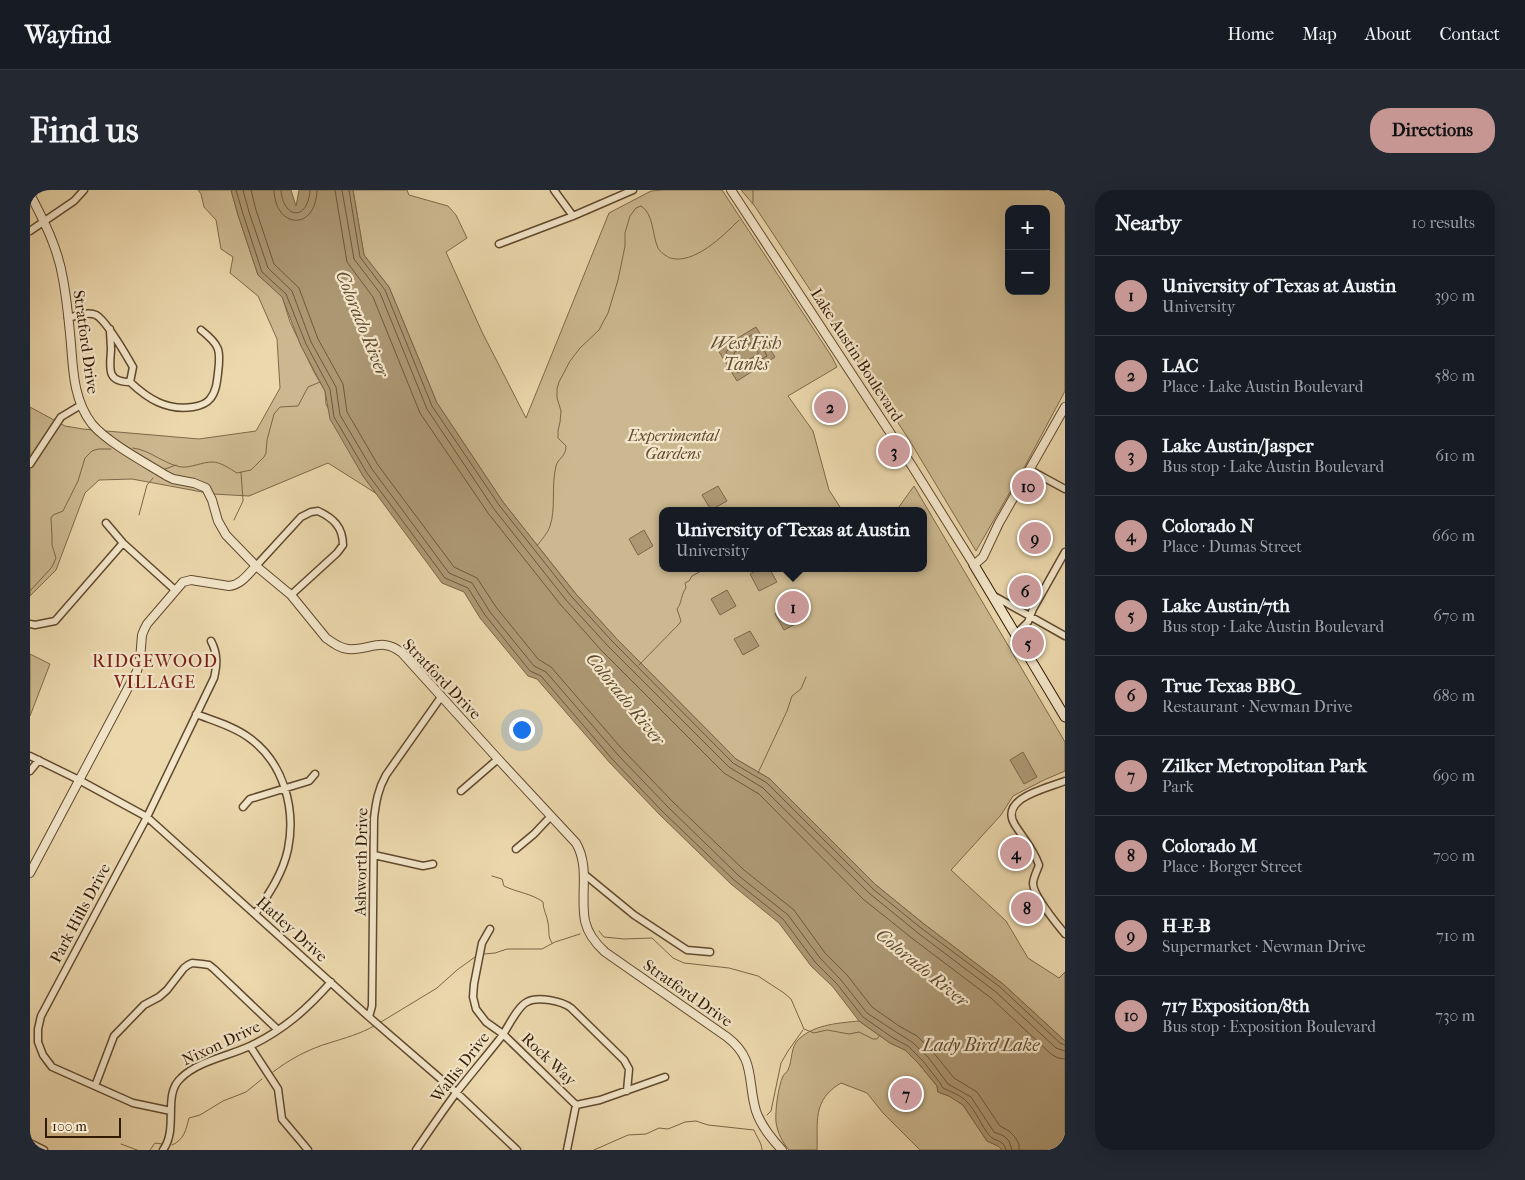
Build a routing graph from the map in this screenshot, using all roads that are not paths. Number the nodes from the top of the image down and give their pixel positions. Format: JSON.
{"nodes":[{"id":1,"x":84,"y":190,"type":"edge"},
{"id":2,"x":554,"y":190,"type":"edge"},
{"id":3,"x":633,"y":190,"type":"edge"},
{"id":4,"x":731,"y":190,"type":"edge"},
{"id":5,"x":30,"y":194,"type":"edge"},
{"id":6,"x":573,"y":216,"type":"junction"},
{"id":7,"x":44,"y":222,"type":"junction"},
{"id":8,"x":30,"y":231,"type":"edge"},
{"id":9,"x":499,"y":244,"type":"dead end"},
{"id":10,"x":68,"y":318,"type":"junction"},
{"id":11,"x":110,"y":329,"type":"junction"},
{"id":12,"x":201,"y":330,"type":"dead end"},
{"id":13,"x":130,"y":382,"type":"junction"},
{"id":14,"x":81,"y":404,"type":"junction"},
{"id":15,"x":1065,"y":407,"type":"edge"},
{"id":16,"x":30,"y":464,"type":"edge"},
{"id":17,"x":1030,"y":470,"type":"junction"},
{"id":18,"x":1064,"y":486,"type":"edge"},
{"id":19,"x":106,"y":523,"type":"dead end"},
{"id":20,"x":123,"y":543,"type":"junction"},
{"id":21,"x":1065,"y":552,"type":"edge"},
{"id":22,"x":974,"y":565,"type":"junction"},
{"id":23,"x":256,"y":566,"type":"junction"},
{"id":24,"x":176,"y":590,"type":"junction"},
{"id":25,"x":291,"y":595,"type":"junction"},
{"id":26,"x":991,"y":595,"type":"junction"},
{"id":27,"x":1030,"y":616,"type":"junction"},
{"id":28,"x":30,"y":624,"type":"edge"},
{"id":29,"x":1015,"y":635,"type":"junction"},
{"id":30,"x":1065,"y":636,"type":"edge"},
{"id":31,"x":211,"y":641,"type":"dead end"},
{"id":32,"x":441,"y":697,"type":"junction"},
{"id":33,"x":196,"y":714,"type":"junction"},
{"id":34,"x":1065,"y":717,"type":"edge"},
{"id":35,"x":30,"y":756,"type":"edge"},
{"id":36,"x":498,"y":759,"type":"junction"},
{"id":37,"x":39,"y":760,"type":"junction"},
{"id":38,"x":30,"y":771,"type":"edge"},
{"id":39,"x":315,"y":774,"type":"dead end"},
{"id":40,"x":79,"y":780,"type":"junction"},
{"id":41,"x":1065,"y":781,"type":"edge"},
{"id":42,"x":285,"y":788,"type":"junction"},
{"id":43,"x":461,"y":791,"type":"dead end"},
{"id":44,"x":243,"y":807,"type":"dead end"},
{"id":45,"x":551,"y":816,"type":"junction"},
{"id":46,"x":146,"y":817,"type":"junction"},
{"id":47,"x":516,"y":849,"type":"dead end"},
{"id":48,"x":374,"y":855,"type":"junction"},
{"id":49,"x":433,"y":864,"type":"dead end"},
{"id":50,"x":30,"y":873,"type":"edge"},
{"id":51,"x":584,"y":874,"type":"junction"},
{"id":52,"x":255,"y":914,"type":"junction"},
{"id":53,"x":490,"y":929,"type":"dead end"},
{"id":54,"x":1065,"y":934,"type":"edge"},
{"id":55,"x":710,"y":952,"type":"dead end"},
{"id":56,"x":331,"y":982,"type":"junction"},
{"id":57,"x":369,"y":1017,"type":"junction"},
{"id":58,"x":278,"y":1030,"type":"junction"},
{"id":59,"x":503,"y":1034,"type":"junction"},
{"id":60,"x":250,"y":1046,"type":"junction"},
{"id":61,"x":665,"y":1077,"type":"dead end"},
{"id":62,"x":95,"y":1086,"type":"junction"},
{"id":63,"x":627,"y":1091,"type":"junction"},
{"id":64,"x":457,"y":1092,"type":"junction"},
{"id":65,"x":576,"y":1104,"type":"junction"},
{"id":66,"x":170,"y":1111,"type":"junction"},
{"id":67,"x":30,"y":1143,"type":"edge"},
{"id":68,"x":44,"y":1150,"type":"edge"},
{"id":69,"x":163,"y":1150,"type":"edge"},
{"id":70,"x":308,"y":1150,"type":"edge"},
{"id":71,"x":416,"y":1150,"type":"edge"},
{"id":72,"x":517,"y":1150,"type":"edge"},
{"id":73,"x":567,"y":1150,"type":"edge"},
{"id":74,"x":782,"y":1150,"type":"edge"}],
"edges":[{"from":1,"to":7,"type":"street"},
{"from":2,"to":6,"type":"street"},
{"from":3,"to":6,"type":"street"},
{"from":4,"to":22,"type":"street","name":"Lake Austin Boulevard"},
{"from":5,"to":7,"type":"street","name":"Stratford Drive"},
{"from":6,"to":9,"type":"street"},
{"from":7,"to":8,"type":"street"},
{"from":7,"to":10,"type":"street","name":"Stratford Drive"},
{"from":10,"to":11,"type":"street"},
{"from":10,"to":14,"type":"street","name":"Stratford Drive"},
{"from":11,"to":13,"type":"street"},
{"from":11,"to":13,"type":"street"},
{"from":12,"to":13,"type":"street"},
{"from":14,"to":16,"type":"street"},
{"from":14,"to":23,"type":"street","name":"Stratford Drive"},
{"from":15,"to":17,"type":"street"},
{"from":17,"to":18,"type":"street"},
{"from":17,"to":22,"type":"street"},
{"from":19,"to":20,"type":"street"},
{"from":20,"to":24,"type":"street"},
{"from":20,"to":28,"type":"street"},
{"from":21,"to":27,"type":"street"},
{"from":22,"to":26,"type":"main road","name":"Lake Austin Boulevard"},
{"from":23,"to":24,"type":"street"},
{"from":23,"to":25,"type":"street","name":"Stratford Drive"},
{"from":23,"to":25,"type":"street"},
{"from":24,"to":40,"type":"street"},
{"from":25,"to":32,"type":"street","name":"Stratford Drive"},
{"from":26,"to":27,"type":"street"},
{"from":26,"to":29,"type":"main road","name":"Lake Austin Boulevard"},
{"from":27,"to":29,"type":"street"},
{"from":27,"to":30,"type":"street"},
{"from":29,"to":34,"type":"main road","name":"Lake Austin Boulevard"},
{"from":31,"to":33,"type":"street","name":"Park Hills Drive"},
{"from":32,"to":36,"type":"street","name":"Stratford Drive"},
{"from":32,"to":48,"type":"street","name":"Ashworth Drive"},
{"from":33,"to":42,"type":"street"},
{"from":33,"to":46,"type":"street","name":"Park Hills Drive"},
{"from":35,"to":37,"type":"street","name":"Hatley Drive"},
{"from":36,"to":43,"type":"street"},
{"from":36,"to":45,"type":"street","name":"Stratford Drive"},
{"from":37,"to":38,"type":"street"},
{"from":37,"to":40,"type":"street","name":"Hatley Drive"},
{"from":39,"to":42,"type":"street"},
{"from":40,"to":46,"type":"street","name":"Hatley Drive"},
{"from":40,"to":50,"type":"street"},
{"from":41,"to":54,"type":"street"},
{"from":42,"to":44,"type":"street"},
{"from":42,"to":52,"type":"street"},
{"from":45,"to":47,"type":"street"},
{"from":45,"to":51,"type":"street","name":"Stratford Drive"},
{"from":46,"to":52,"type":"street","name":"Hatley Drive"},
{"from":46,"to":62,"type":"street","name":"Park Hills Drive"},
{"from":48,"to":49,"type":"street"},
{"from":48,"to":57,"type":"street","name":"Ashworth Drive"},
{"from":51,"to":55,"type":"street"},
{"from":51,"to":74,"type":"street","name":"Stratford Drive"},
{"from":52,"to":56,"type":"street","name":"Hatley Drive"},
{"from":53,"to":59,"type":"street","name":"Rock Way"},
{"from":56,"to":57,"type":"street","name":"Hatley Drive"},
{"from":56,"to":58,"type":"street","name":"Nixon Drive"},
{"from":57,"to":64,"type":"street","name":"Hatley Drive"},
{"from":58,"to":60,"type":"street","name":"Nixon Drive"},
{"from":58,"to":62,"type":"street"},
{"from":59,"to":63,"type":"street","name":"Wallis Drive"},
{"from":59,"to":64,"type":"street","name":"Wallis Drive"},
{"from":59,"to":65,"type":"street","name":"Rock Way"},
{"from":60,"to":66,"type":"street","name":"Nixon Drive"},
{"from":60,"to":70,"type":"street"},
{"from":61,"to":63,"type":"street"},
{"from":62,"to":66,"type":"street","name":"Park Hills Drive"},
{"from":63,"to":65,"type":"street"},
{"from":64,"to":71,"type":"street","name":"Wallis Drive"},
{"from":64,"to":72,"type":"street","name":"Hatley Drive"},
{"from":65,"to":73,"type":"street"},
{"from":66,"to":69,"type":"street","name":"Nixon Drive"},
{"from":67,"to":68,"type":"street"}]}
